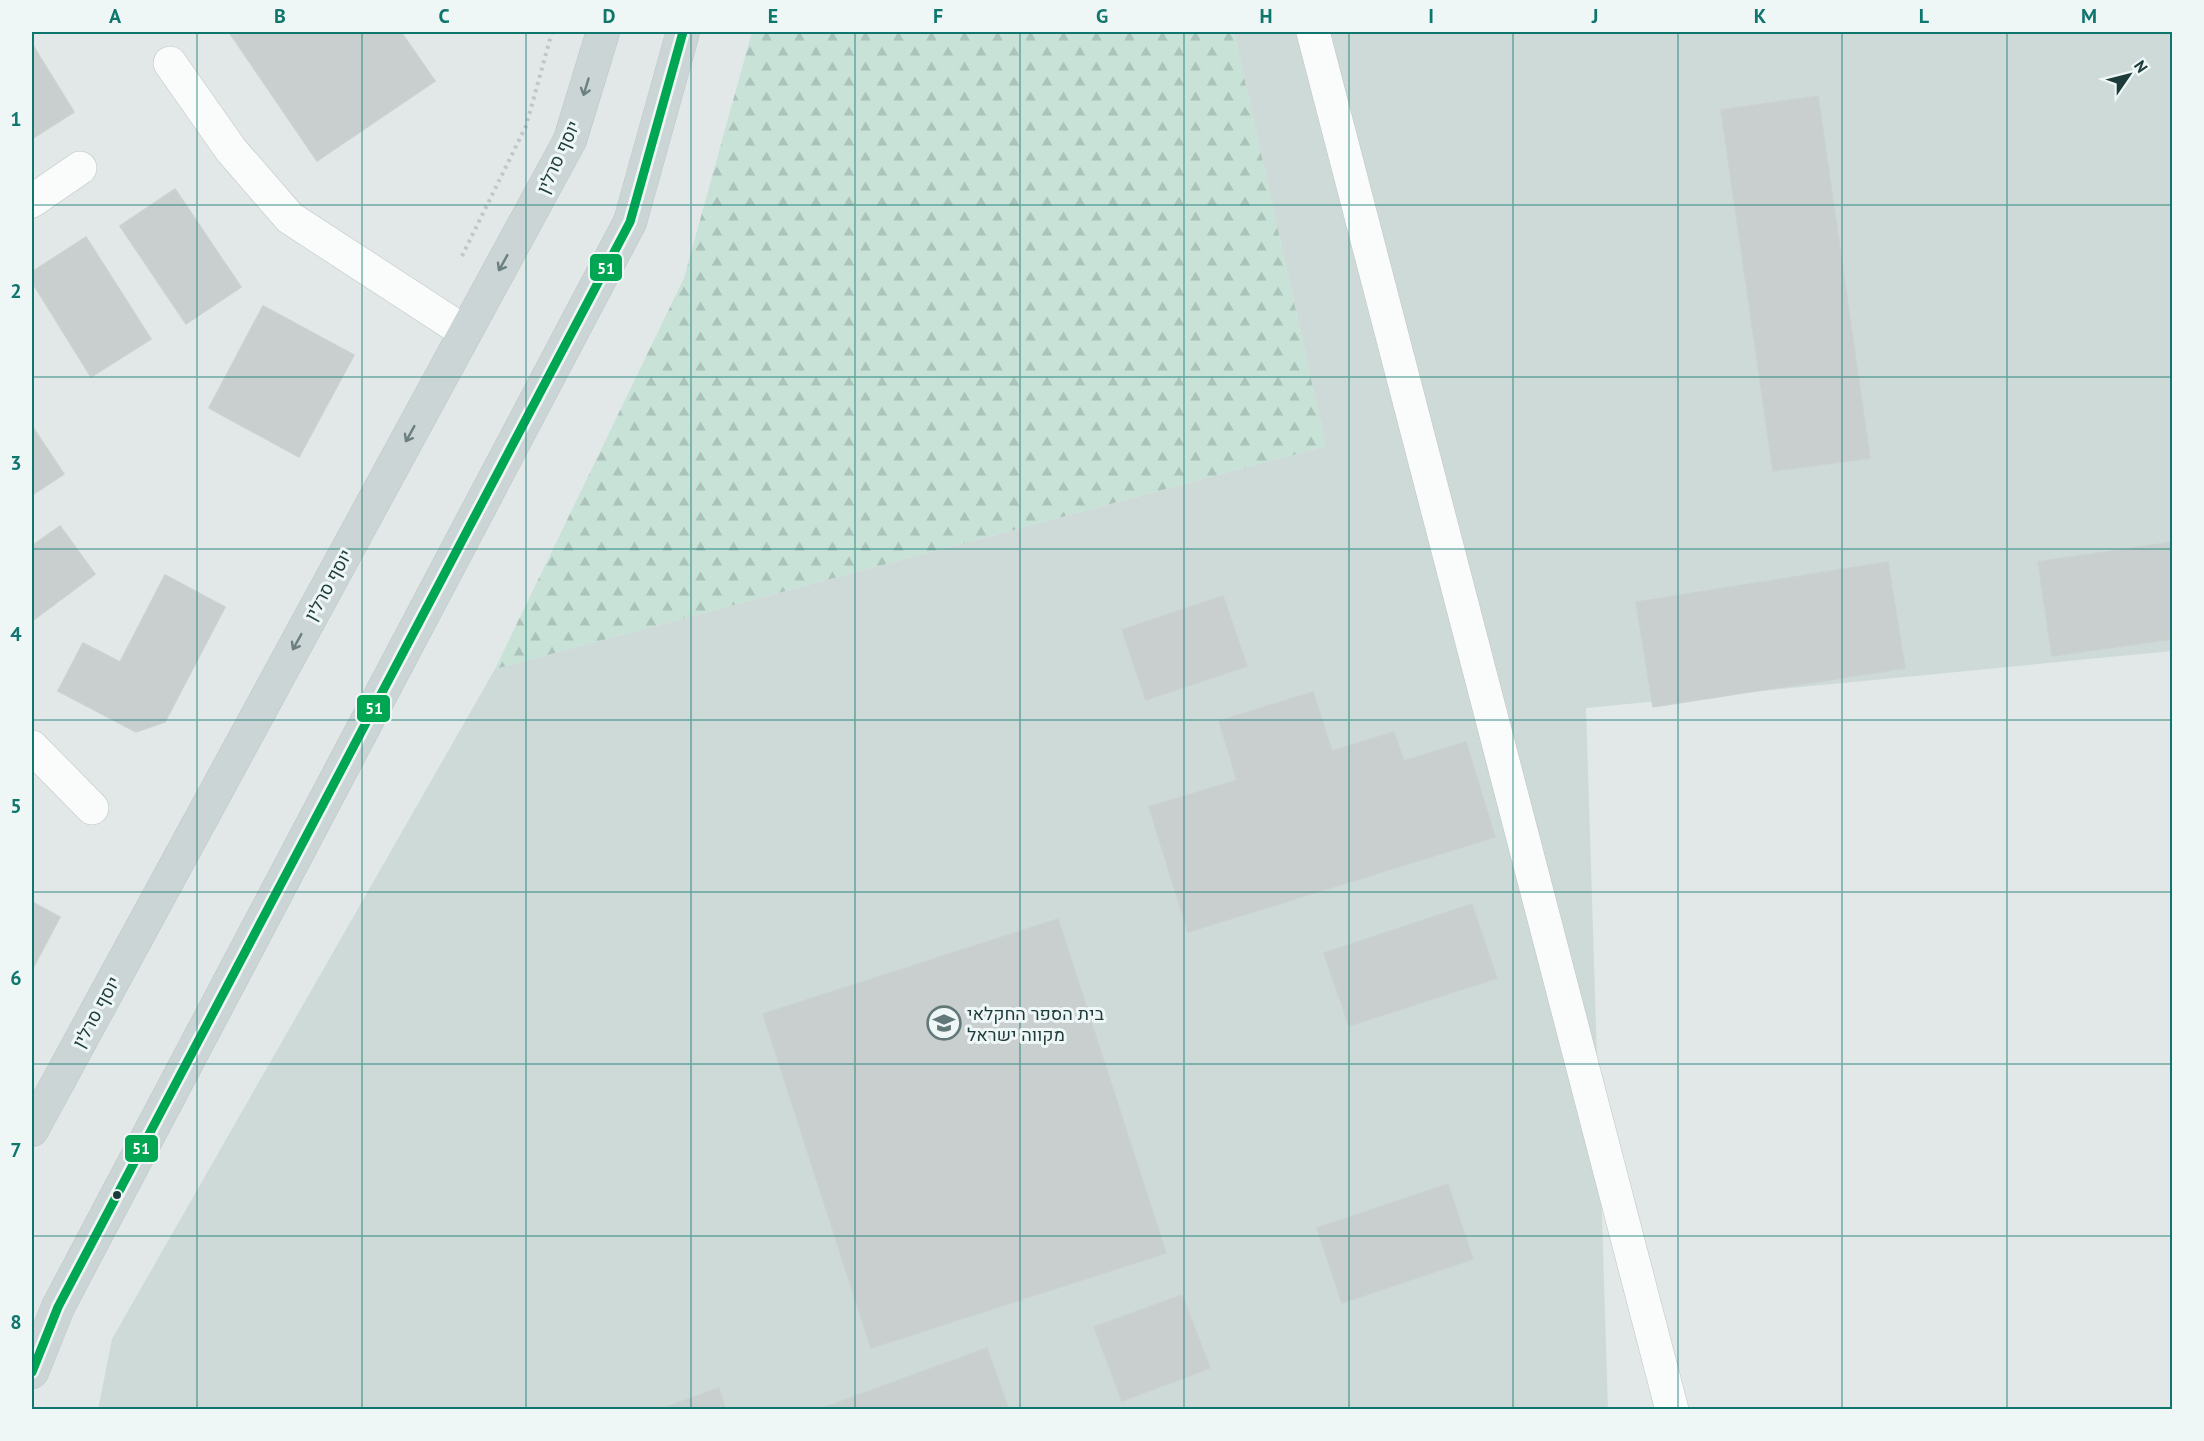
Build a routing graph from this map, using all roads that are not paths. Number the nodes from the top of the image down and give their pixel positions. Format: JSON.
{"nodes":[{"id":1,"x":603,"y":32,"type":"edge"},
{"id":2,"x":683,"y":32,"type":"edge"},
{"id":3,"x":1314,"y":32,"type":"edge"},
{"id":4,"x":170,"y":63,"type":"dead end"},
{"id":5,"x":80,"y":168,"type":"dead end"},
{"id":6,"x":32,"y":201,"type":"edge"},
{"id":7,"x":465,"y":332,"type":"junction"},
{"id":8,"x":32,"y":747,"type":"edge"},
{"id":9,"x":92,"y":808,"type":"dead end"},
{"id":10,"x":32,"y":1130,"type":"edge"},
{"id":11,"x":45,"y":1307,"type":"edge"},
{"id":12,"x":32,"y":1372,"type":"edge"},
{"id":13,"x":1672,"y":1410,"type":"edge"}],
"edges":[{"from":1,"to":7,"type":"main road","name":"יוסף סרלין","one_way":true},
{"from":2,"to":11,"type":"main road"},
{"from":3,"to":13,"type":"street"},
{"from":4,"to":7,"type":"street"},
{"from":5,"to":6,"type":"street"},
{"from":7,"to":10,"type":"main road","name":"יוסף סרלין","one_way":true},
{"from":8,"to":9,"type":"street"},
{"from":11,"to":12,"type":"main road"}]}
